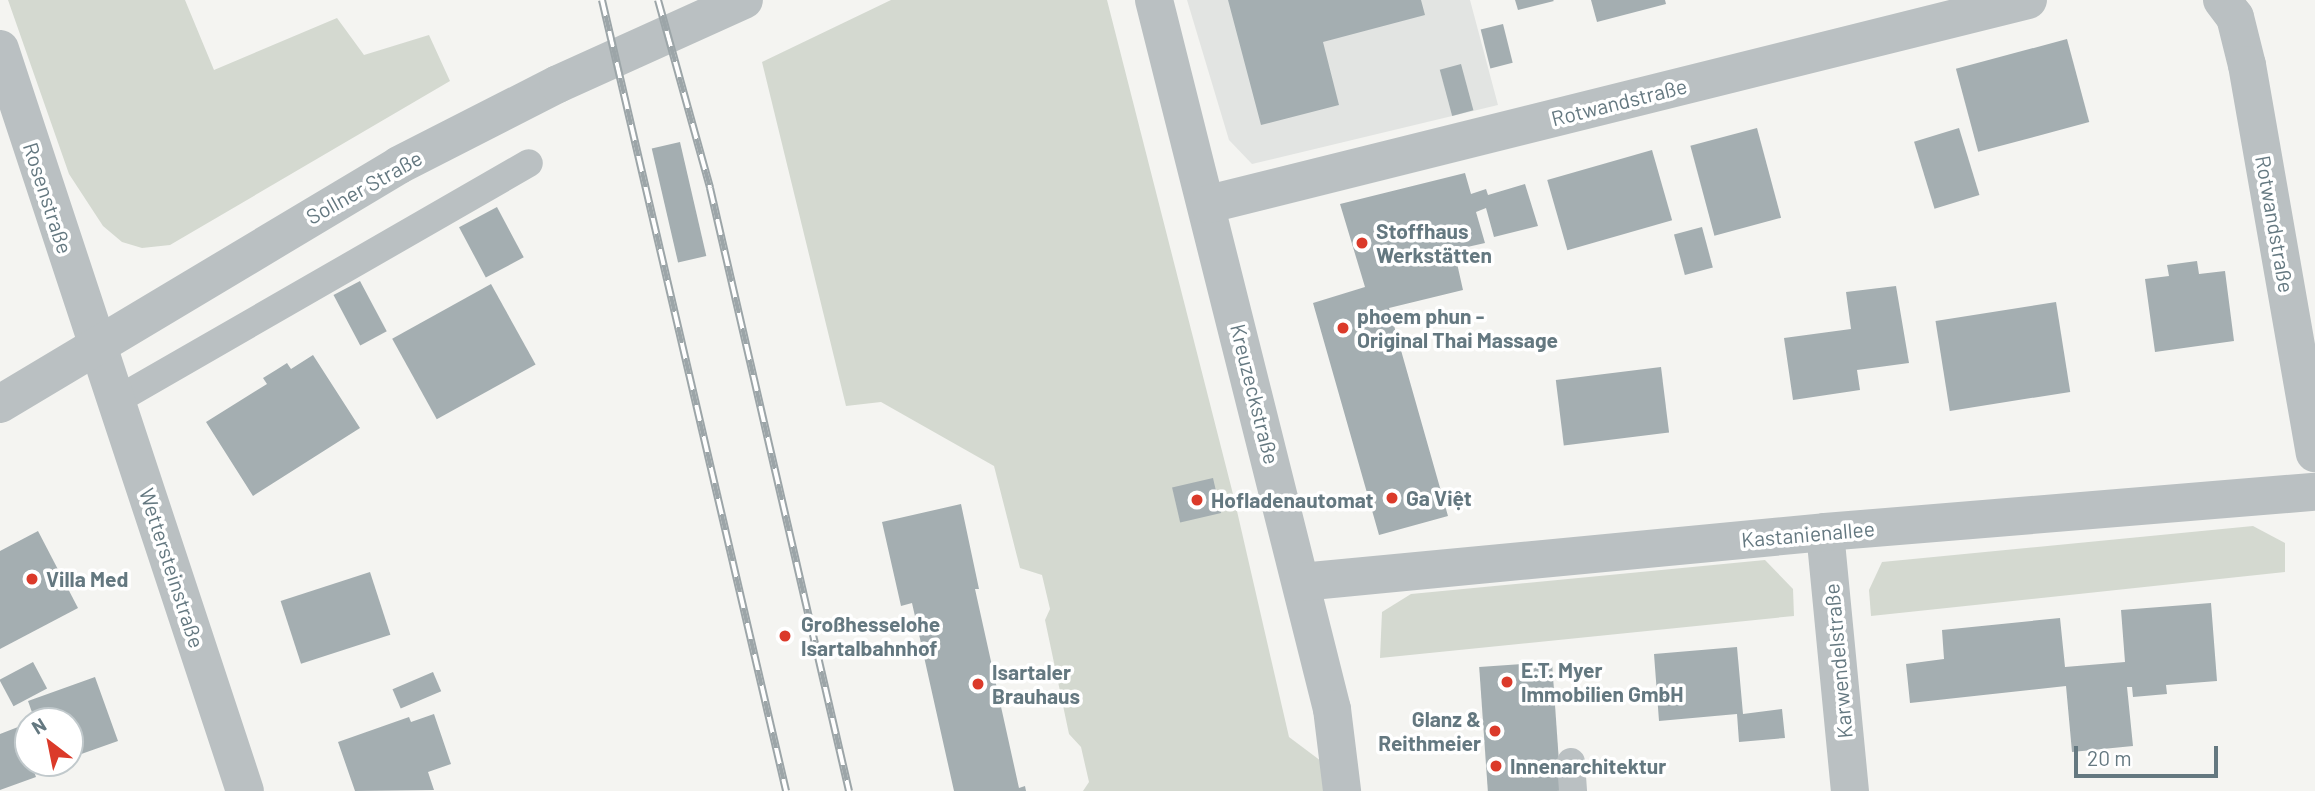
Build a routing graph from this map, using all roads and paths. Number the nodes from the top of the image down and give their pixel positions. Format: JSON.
{"nodes":[{"id":1,"x":744,"y":0,"type":"edge"},
{"id":2,"x":1154,"y":0,"type":"edge"},
{"id":3,"x":2028,"y":0,"type":"edge"},
{"id":4,"x":2222,"y":0,"type":"edge"},
{"id":5,"x":0,"y":49,"type":"edge"},
{"id":6,"x":530,"y":163,"type":"dead end"},
{"id":7,"x":1209,"y":204,"type":"junction"},
{"id":8,"x":99,"y":346,"type":"junction"},
{"id":9,"x":117,"y":400,"type":"junction"},
{"id":10,"x":0,"y":404,"type":"edge"},
{"id":11,"x":2315,"y":453,"type":"edge"},
{"id":12,"x":2315,"y":492,"type":"edge"},
{"id":13,"x":1825,"y":532,"type":"junction"},
{"id":14,"x":1301,"y":583,"type":"junction"},
{"id":15,"x":1571,"y":762,"type":"dead end"},
{"id":16,"x":245,"y":791,"type":"edge"},
{"id":17,"x":1342,"y":791,"type":"edge"},
{"id":18,"x":1573,"y":791,"type":"edge"},
{"id":19,"x":1850,"y":791,"type":"edge"}],
"edges":[{"from":1,"to":8,"type":"street","name":"Sollner Straße"},
{"from":2,"to":7,"type":"street","name":"Kreuzeckstraße"},
{"from":3,"to":7,"type":"street","name":"Rotwandstraße"},
{"from":4,"to":11,"type":"street","name":"Rotwandstraße"},
{"from":5,"to":8,"type":"street","name":"Rosenstraße"},
{"from":6,"to":9,"type":"lane"},
{"from":7,"to":14,"type":"street","name":"Kreuzeckstraße"},
{"from":8,"to":9,"type":"street","name":"Wettersteinstraße"},
{"from":8,"to":10,"type":"street","name":"Sollner Straße"},
{"from":9,"to":16,"type":"street","name":"Wettersteinstraße"},
{"from":12,"to":13,"type":"street","name":"Kastanienallee"},
{"from":13,"to":14,"type":"street","name":"Kastanienallee"},
{"from":13,"to":19,"type":"street","name":"Karwendelstraße"},
{"from":14,"to":17,"type":"street","name":"Kreuzeckstraße"},
{"from":15,"to":18,"type":"lane"}]}
